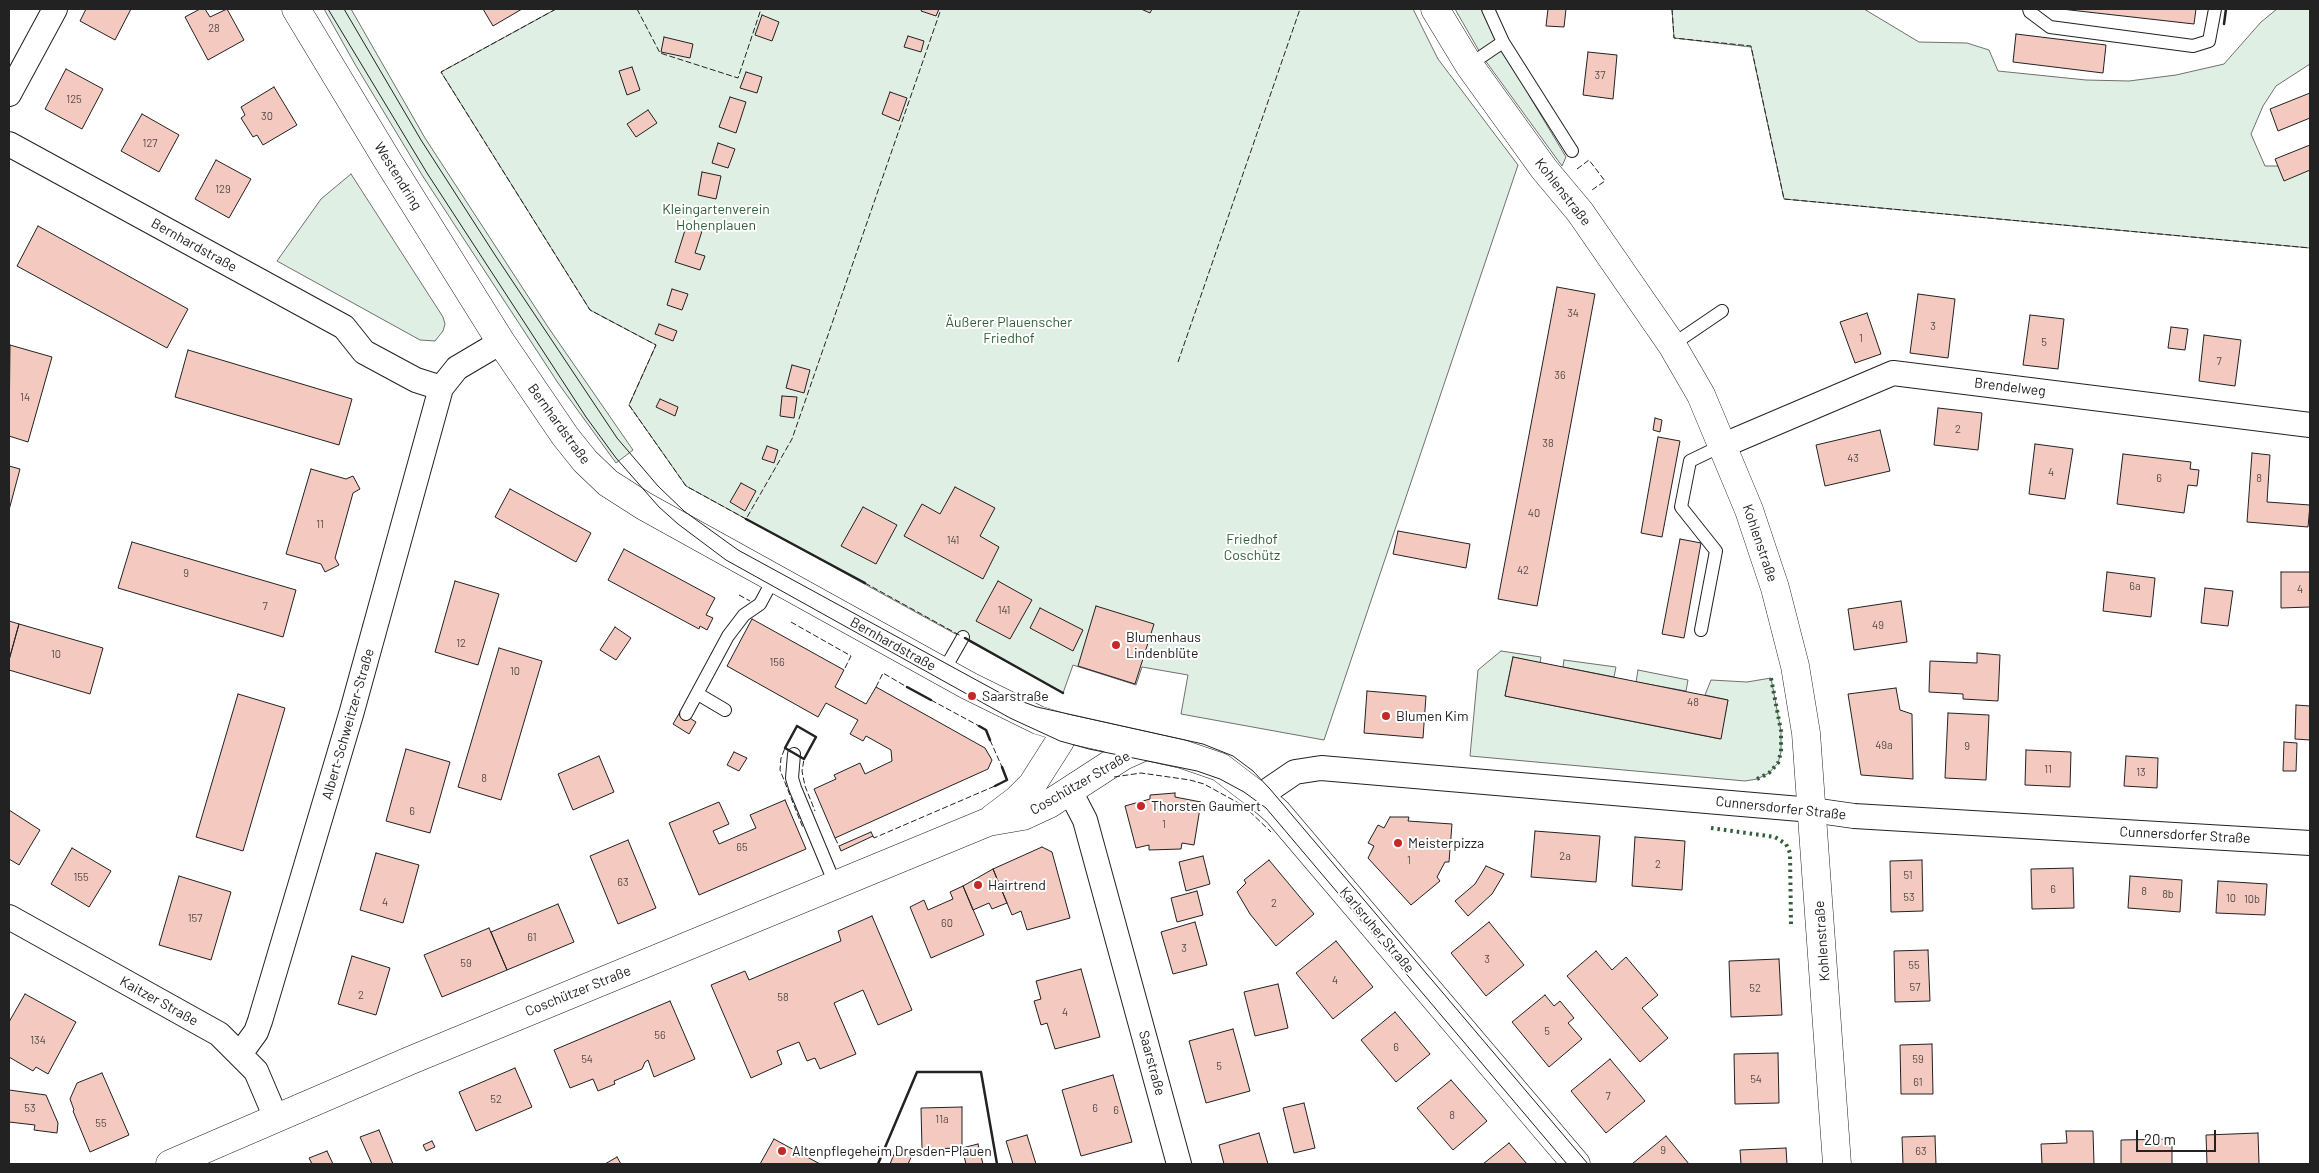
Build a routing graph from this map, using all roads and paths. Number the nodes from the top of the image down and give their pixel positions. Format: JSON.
{"nodes":[{"id":1,"x":55,"y":9,"type":"edge"},
{"id":2,"x":296,"y":9,"type":"edge"},
{"id":3,"x":1435,"y":9,"type":"edge"},
{"id":4,"x":1488,"y":9,"type":"edge"},
{"id":5,"x":2029,"y":9,"type":"edge"},
{"id":6,"x":2215,"y":9,"type":"edge"},
{"id":7,"x":1503,"y":42,"type":"junction"},
{"id":8,"x":1470,"y":65,"type":"junction"},
{"id":9,"x":9,"y":94,"type":"edge"},
{"id":10,"x":9,"y":144,"type":"edge"},
{"id":11,"x":1572,"y":151,"type":"dead end"},
{"id":12,"x":1722,"y":311,"type":"dead end"},
{"id":13,"x":502,"y":342,"type":"junction"},
{"id":14,"x":1672,"y":345,"type":"junction"},
{"id":15,"x":441,"y":388,"type":"junction"},
{"id":16,"x":2310,"y":425,"type":"edge"},
{"id":17,"x":1724,"y":445,"type":"junction"},
{"id":18,"x":774,"y":578,"type":"junction"},
{"id":19,"x":1701,"y":630,"type":"dead end"},
{"id":20,"x":963,"y":637,"type":"dead end"},
{"id":21,"x":943,"y":672,"type":"junction"},
{"id":22,"x":698,"y":694,"type":"junction"},
{"id":23,"x":725,"y":710,"type":"dead end"},
{"id":24,"x":686,"y":714,"type":"dead end"},
{"id":25,"x":1064,"y":728,"type":"junction"},
{"id":26,"x":1143,"y":747,"type":"junction"},
{"id":27,"x":794,"y":754,"type":"dead end"},
{"id":28,"x":1070,"y":791,"type":"junction"},
{"id":29,"x":1262,"y":798,"type":"junction"},
{"id":30,"x":1812,"y":810,"type":"junction"},
{"id":31,"x":988,"y":822,"type":"junction"},
{"id":32,"x":2310,"y":842,"type":"edge"},
{"id":33,"x":835,"y":884,"type":"junction"},
{"id":34,"x":9,"y":917,"type":"edge"},
{"id":35,"x":240,"y":1054,"type":"junction"},
{"id":36,"x":276,"y":1118,"type":"junction"},
{"id":37,"x":170,"y":1164,"type":"edge"},
{"id":38,"x":1179,"y":1164,"type":"edge"},
{"id":39,"x":1576,"y":1164,"type":"edge"},
{"id":40,"x":1837,"y":1164,"type":"edge"}],
"edges":[{"from":1,"to":9,"type":"street"},
{"from":2,"to":13,"type":"street","name":"Westendring"},
{"from":3,"to":8,"type":"street","name":"Kohlenstraße"},
{"from":4,"to":7,"type":"lane"},
{"from":5,"to":6,"type":"lane"},
{"from":7,"to":8,"type":"lane"},
{"from":7,"to":11,"type":"lane"},
{"from":8,"to":14,"type":"street","name":"Kohlenstraße"},
{"from":10,"to":15,"type":"street","name":"Bernhardstraße"},
{"from":12,"to":14,"type":"lane"},
{"from":13,"to":15,"type":"street"},
{"from":13,"to":18,"type":"street","name":"Bernhardstraße"},
{"from":14,"to":17,"type":"street","name":"Kohlenstraße"},
{"from":15,"to":35,"type":"street","name":"Albert-Schweitzer-Straße"},
{"from":16,"to":17,"type":"street","name":"Brendelweg"},
{"from":17,"to":19,"type":"lane"},
{"from":17,"to":30,"type":"street","name":"Kohlenstraße"},
{"from":18,"to":21,"type":"street","name":"Bernhardstraße"},
{"from":18,"to":22,"type":"lane"},
{"from":20,"to":21,"type":"lane"},
{"from":21,"to":25,"type":"street","name":"Bernhardstraße"},
{"from":22,"to":23,"type":"lane"},
{"from":22,"to":24,"type":"lane"},
{"from":25,"to":26,"type":"street","name":"Bernhardstraße"},
{"from":25,"to":31,"type":"street","name":"Coschützer Straße"},
{"from":26,"to":28,"type":"street","name":"Coschützer Straße"},
{"from":26,"to":29,"type":"street","name":"Karlsruher Straße"},
{"from":27,"to":33,"type":"lane"},
{"from":28,"to":31,"type":"street","name":"Coschützer Straße"},
{"from":28,"to":38,"type":"street","name":"Saarstraße"},
{"from":29,"to":30,"type":"street","name":"Cunnersdorfer Straße"},
{"from":29,"to":39,"type":"street","name":"Karlsruher Straße"},
{"from":30,"to":32,"type":"street","name":"Cunnersdorfer Straße"},
{"from":30,"to":40,"type":"street","name":"Kohlenstraße"},
{"from":31,"to":33,"type":"street","name":"Coschützer Straße"},
{"from":33,"to":36,"type":"street","name":"Coschützer Straße"},
{"from":34,"to":35,"type":"street","name":"Kaitzer Straße"},
{"from":35,"to":36,"type":"street","name":"Kaitzer Straße"},
{"from":36,"to":37,"type":"street","name":"Coschützer Straße"}]}
